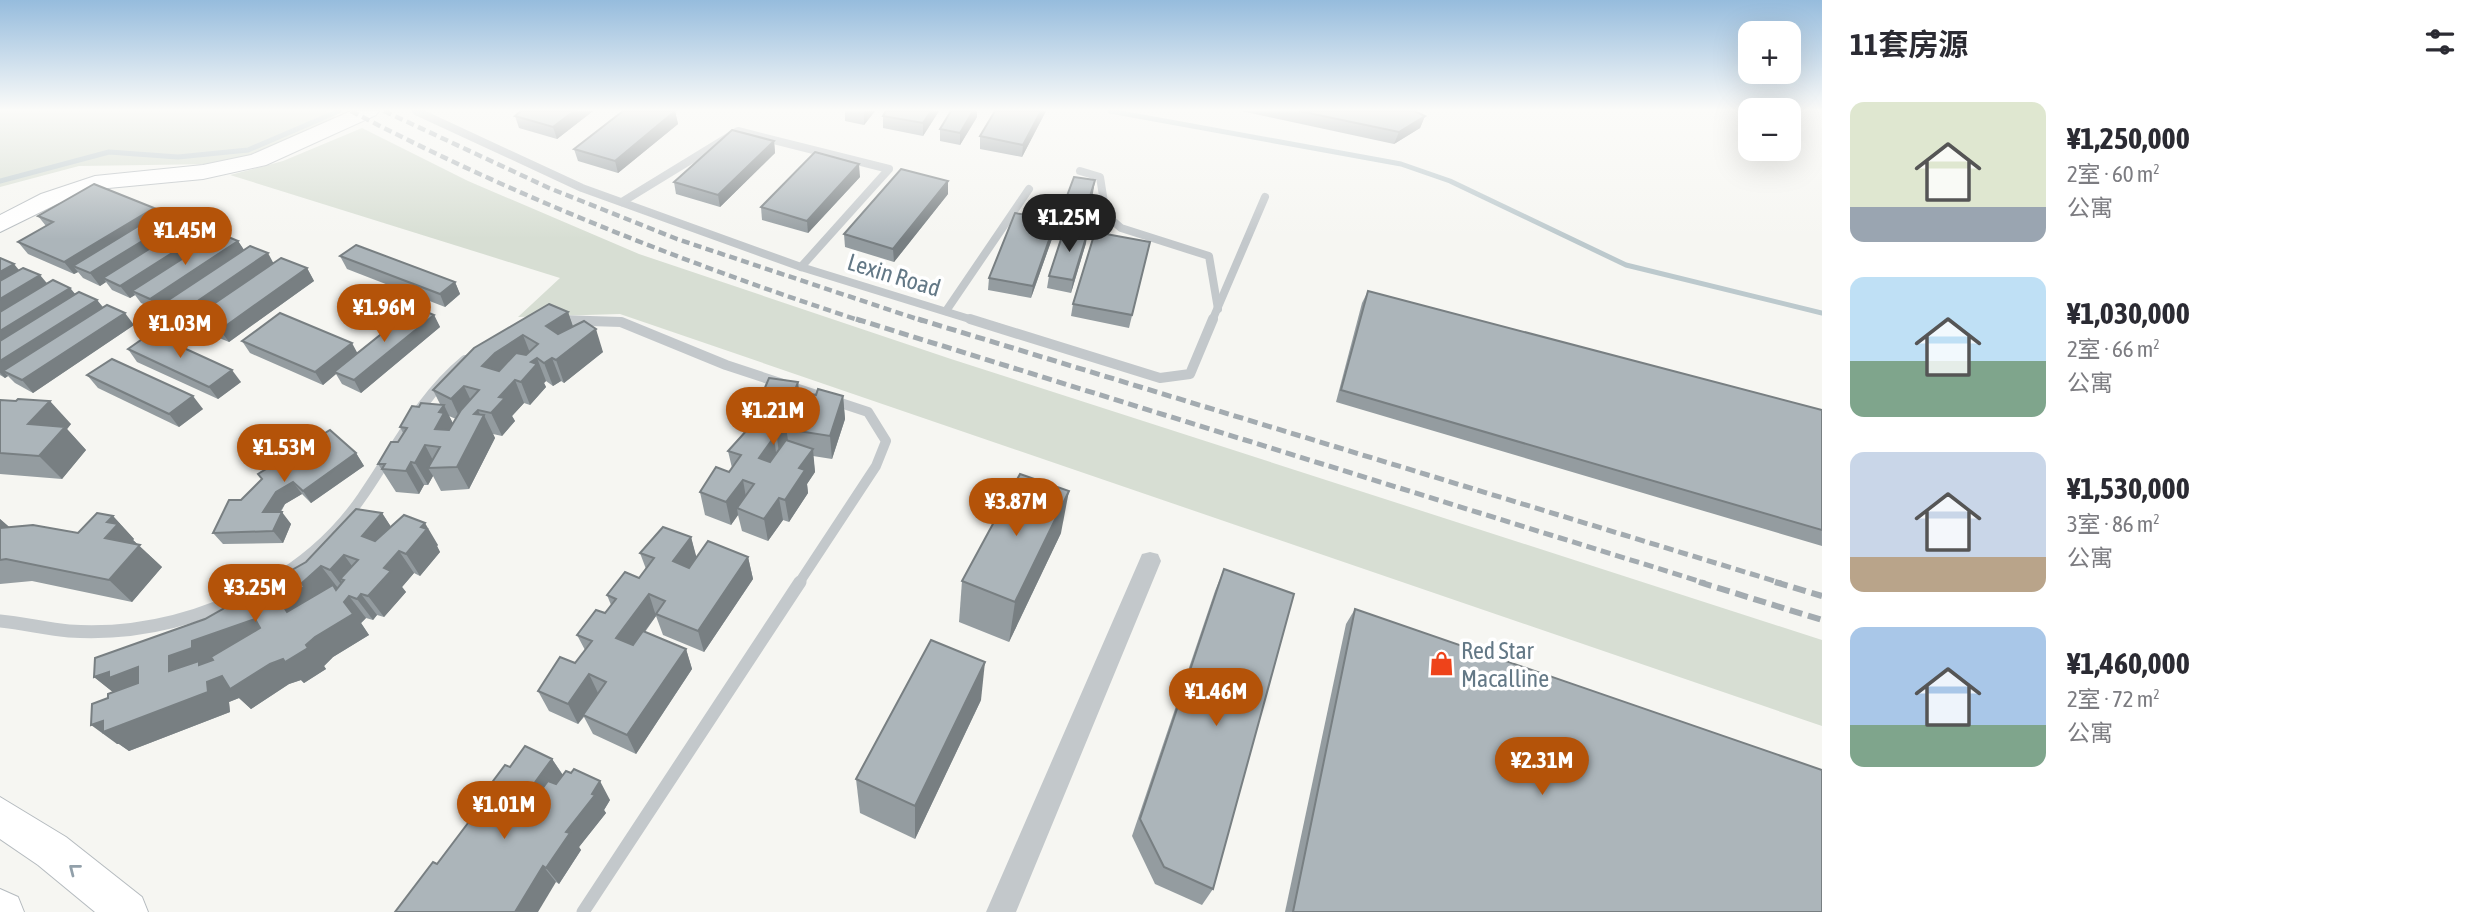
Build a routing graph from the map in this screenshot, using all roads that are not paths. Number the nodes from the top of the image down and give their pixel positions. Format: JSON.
{"nodes":[{"id":1,"x":273,"y":154,"type":"edge"},
{"id":2,"x":508,"y":154,"type":"edge"},
{"id":3,"x":701,"y":154,"type":"edge"},
{"id":4,"x":828,"y":154,"type":"edge"},
{"id":5,"x":1080,"y":171,"type":"dead end"},
{"id":6,"x":1029,"y":189,"type":"dead end"},
{"id":7,"x":1265,"y":197,"type":"dead end"},
{"id":8,"x":622,"y":202,"type":"junction"},
{"id":9,"x":0,"y":225,"type":"edge"},
{"id":10,"x":801,"y":267,"type":"junction"},
{"id":11,"x":1218,"y":309,"type":"junction"},
{"id":12,"x":946,"y":312,"type":"junction"},
{"id":13,"x":542,"y":320,"type":"edge"},
{"id":14,"x":477,"y":352,"type":"edge"},
{"id":15,"x":1150,"y":561,"type":"dead end"},
{"id":16,"x":0,"y":621,"type":"edge"},
{"id":17,"x":0,"y":816,"type":"edge"},
{"id":18,"x":127,"y":912,"type":"edge"},
{"id":19,"x":583,"y":912,"type":"edge"},
{"id":20,"x":1001,"y":912,"type":"edge"}],
"edges":[{"from":1,"to":9,"type":"street"},
{"from":2,"to":8,"type":"lane","name":"Lexin Road"},
{"from":3,"to":8,"type":"lane"},
{"from":4,"to":10,"type":"lane"},
{"from":5,"to":11,"type":"lane"},
{"from":6,"to":12,"type":"lane"},
{"from":7,"to":11,"type":"lane","name":"Lexin Road"},
{"from":8,"to":10,"type":"lane","name":"Lexin Road"},
{"from":10,"to":12,"type":"lane","name":"Lexin Road"},
{"from":11,"to":12,"type":"lane","name":"Lexin Road"},
{"from":13,"to":19,"type":"lane"},
{"from":14,"to":16,"type":"lane"},
{"from":15,"to":20,"type":"street"},
{"from":18,"to":17,"type":"street","one_way":true}]}
